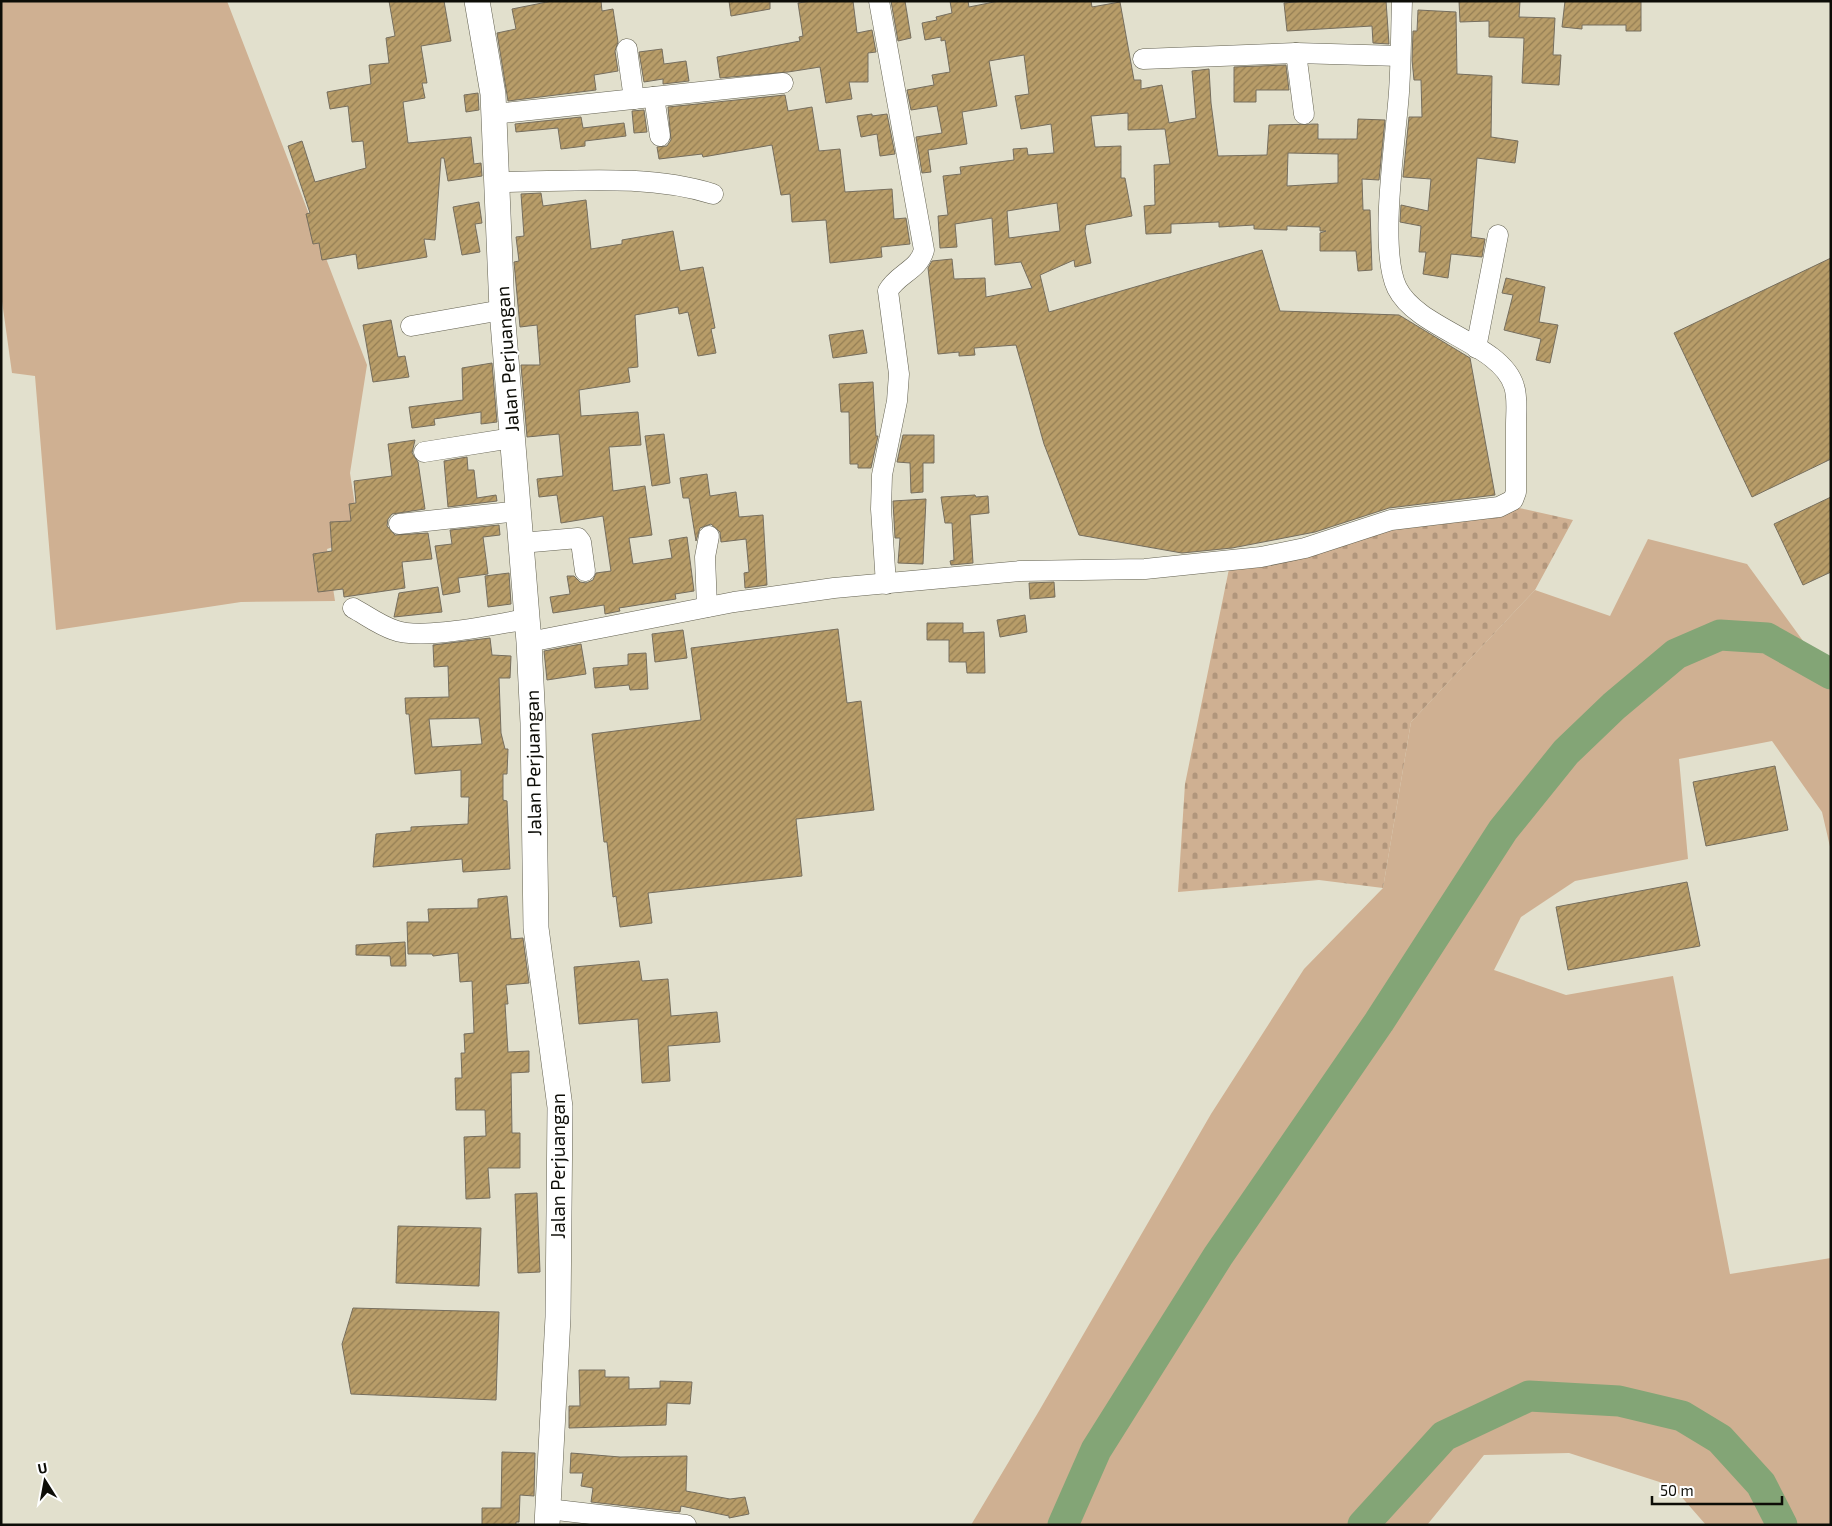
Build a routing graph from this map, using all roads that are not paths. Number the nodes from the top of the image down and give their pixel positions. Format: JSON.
{"nodes":[{"id":1,"x":477,"y":1,"type":"edge"},
{"id":2,"x":879,"y":1,"type":"edge"},
{"id":3,"x":1402,"y":1,"type":"edge"},
{"id":4,"x":627,"y":50,"type":"dead end"},
{"id":5,"x":1296,"y":53,"type":"junction"},
{"id":6,"x":1400,"y":56,"type":"junction"},
{"id":7,"x":1143,"y":59,"type":"dead end"},
{"id":8,"x":783,"y":83,"type":"dead end"},
{"id":9,"x":654,"y":97,"type":"junction"},
{"id":10,"x":634,"y":99,"type":"junction"},
{"id":11,"x":494,"y":114,"type":"junction"},
{"id":12,"x":1304,"y":114,"type":"dead end"},
{"id":13,"x":660,"y":136,"type":"dead end"},
{"id":14,"x":498,"y":182,"type":"junction"},
{"id":15,"x":713,"y":194,"type":"dead end"},
{"id":16,"x":1498,"y":235,"type":"dead end"},
{"id":17,"x":502,"y":310,"type":"junction"},
{"id":18,"x":411,"y":326,"type":"dead end"},
{"id":19,"x":1476,"y":348,"type":"junction"},
{"id":20,"x":512,"y":438,"type":"junction"},
{"id":21,"x":424,"y":452,"type":"dead end"},
{"id":22,"x":519,"y":511,"type":"junction"},
{"id":23,"x":399,"y":524,"type":"dead end"},
{"id":24,"x":709,"y":536,"type":"dead end"},
{"id":25,"x":521,"y":543,"type":"junction"},
{"id":26,"x":585,"y":571,"type":"dead end"},
{"id":27,"x":886,"y":584,"type":"junction"},
{"id":28,"x":707,"y":607,"type":"junction"},
{"id":29,"x":353,"y":608,"type":"dead end"},
{"id":30,"x":529,"y":631,"type":"junction"},
{"id":31,"x":548,"y":1517,"type":"edge"},
{"id":32,"x":686,"y":1525,"type":"edge"}],
"edges":[{"from":1,"to":11,"type":"street","name":"Jalan Perjuangan"},
{"from":2,"to":27,"type":"street"},
{"from":3,"to":6,"type":"street"},
{"from":4,"to":10,"type":"street"},
{"from":5,"to":6,"type":"street"},
{"from":5,"to":7,"type":"street"},
{"from":5,"to":12,"type":"street"},
{"from":6,"to":19,"type":"street"},
{"from":8,"to":9,"type":"street"},
{"from":9,"to":10,"type":"street"},
{"from":9,"to":13,"type":"street"},
{"from":10,"to":11,"type":"street"},
{"from":11,"to":14,"type":"street","name":"Jalan Perjuangan"},
{"from":14,"to":15,"type":"street"},
{"from":14,"to":17,"type":"street","name":"Jalan Perjuangan"},
{"from":16,"to":19,"type":"street"},
{"from":17,"to":18,"type":"street"},
{"from":17,"to":20,"type":"street","name":"Jalan Perjuangan"},
{"from":19,"to":27,"type":"street"},
{"from":20,"to":21,"type":"street"},
{"from":20,"to":22,"type":"street","name":"Jalan Perjuangan"},
{"from":22,"to":23,"type":"street"},
{"from":22,"to":25,"type":"street","name":"Jalan Perjuangan"},
{"from":24,"to":28,"type":"street"},
{"from":25,"to":26,"type":"street"},
{"from":25,"to":30,"type":"street","name":"Jalan Perjuangan"},
{"from":27,"to":28,"type":"street"},
{"from":28,"to":30,"type":"street"},
{"from":29,"to":30,"type":"street"},
{"from":30,"to":31,"type":"street","name":"Jalan Perjuangan"},
{"from":31,"to":32,"type":"street"}]}
